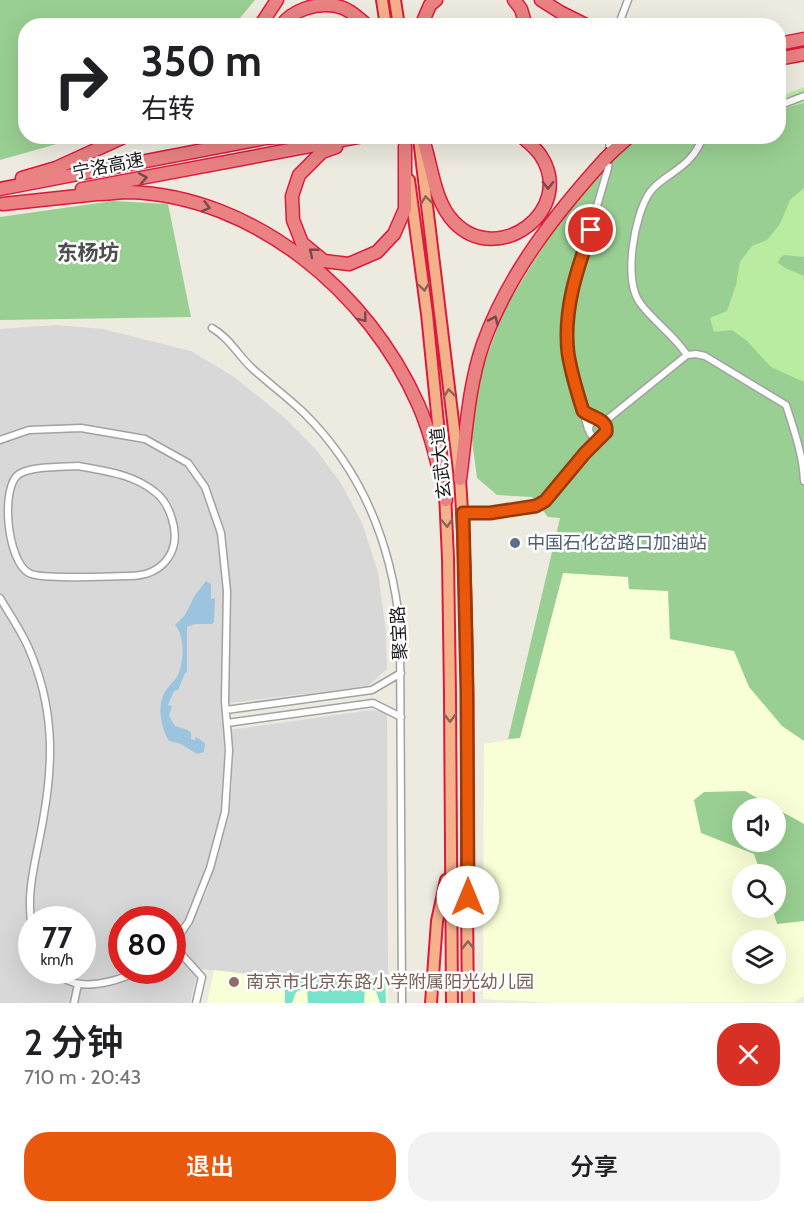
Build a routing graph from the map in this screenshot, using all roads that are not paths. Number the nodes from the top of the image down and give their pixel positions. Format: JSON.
{"nodes":[{"id":1,"x":277,"y":0,"type":"edge"},
{"id":2,"x":382,"y":0,"type":"edge"},
{"id":3,"x":395,"y":0,"type":"edge"},
{"id":4,"x":436,"y":0,"type":"edge"},
{"id":5,"x":514,"y":0,"type":"edge"},
{"id":6,"x":542,"y":0,"type":"edge"},
{"id":7,"x":628,"y":0,"type":"edge"},
{"id":8,"x":265,"y":18,"type":"edge"},
{"id":9,"x":288,"y":18,"type":"edge"},
{"id":10,"x":359,"y":18,"type":"edge"},
{"id":11,"x":385,"y":18,"type":"edge"},
{"id":12,"x":398,"y":18,"type":"edge"},
{"id":13,"x":424,"y":18,"type":"edge"},
{"id":14,"x":524,"y":18,"type":"edge"},
{"id":15,"x":572,"y":18,"type":"edge"},
{"id":16,"x":621,"y":18,"type":"edge"},
{"id":17,"x":804,"y":39,"type":"edge"},
{"id":18,"x":786,"y":42,"type":"edge"},
{"id":19,"x":804,"y":54,"type":"edge"},
{"id":20,"x":786,"y":57,"type":"edge"},
{"id":21,"x":804,"y":96,"type":"edge"},
{"id":22,"x":786,"y":103,"type":"edge"},
{"id":23,"x":108,"y":144,"type":"edge"},
{"id":24,"x":234,"y":144,"type":"edge"},
{"id":25,"x":322,"y":144,"type":"edge"},
{"id":26,"x":344,"y":144,"type":"edge"},
{"id":27,"x":404,"y":144,"type":"edge"},
{"id":28,"x":404,"y":144,"type":"edge"},
{"id":29,"x":421,"y":144,"type":"edge"},
{"id":30,"x":422,"y":144,"type":"edge"},
{"id":31,"x":529,"y":144,"type":"edge"},
{"id":32,"x":610,"y":144,"type":"edge"},
{"id":33,"x":621,"y":144,"type":"edge"},
{"id":34,"x":700,"y":144,"type":"edge"},
{"id":35,"x":0,"y":184,"type":"edge"},
{"id":36,"x":0,"y":189,"type":"edge"},
{"id":37,"x":1,"y":204,"type":"edge"},
{"id":38,"x":212,"y":328,"type":"dead end"},
{"id":39,"x":687,"y":355,"type":"junction"},
{"id":40,"x":583,"y":411,"type":"junction"},
{"id":41,"x":602,"y":421,"type":"junction"},
{"id":42,"x":589,"y":430,"type":"junction"},
{"id":43,"x":603,"y":437,"type":"junction"},
{"id":44,"x":0,"y":440,"type":"edge"},
{"id":45,"x":585,"y":453,"type":"junction"},
{"id":46,"x":460,"y":479,"type":"junction"},
{"id":47,"x":804,"y":481,"type":"edge"},
{"id":48,"x":446,"y":500,"type":"junction"},
{"id":49,"x":463,"y":513,"type":"junction"},
{"id":50,"x":3,"y":524,"type":"edge"},
{"id":51,"x":0,"y":598,"type":"edge"},
{"id":52,"x":401,"y":673,"type":"junction"},
{"id":53,"x":226,"y":710,"type":"junction"},
{"id":54,"x":401,"y":717,"type":"junction"},
{"id":55,"x":227,"y":723,"type":"junction"},
{"id":56,"x":450,"y":859,"type":"junction"},
{"id":57,"x":29,"y":906,"type":"edge"},
{"id":58,"x":186,"y":926,"type":"edge"},
{"id":59,"x":186,"y":960,"type":"edge"},
{"id":60,"x":78,"y":984,"type":"edge"},
{"id":61,"x":74,"y":1003,"type":"edge"},
{"id":62,"x":196,"y":1003,"type":"edge"},
{"id":63,"x":402,"y":1003,"type":"edge"},
{"id":64,"x":431,"y":1003,"type":"edge"},
{"id":65,"x":452,"y":1003,"type":"edge"},
{"id":66,"x":468,"y":1003,"type":"edge"}],
"edges":[{"from":1,"to":8,"type":"highway"},
{"from":2,"to":11,"type":"highway"},
{"from":3,"to":12,"type":"highway"},
{"from":4,"to":13,"type":"highway"},
{"from":5,"to":14,"type":"highway"},
{"from":6,"to":15,"type":"highway"},
{"from":7,"to":16,"type":"street"},
{"from":9,"to":10,"type":"highway"},
{"from":17,"to":18,"type":"highway"},
{"from":19,"to":20,"type":"highway"},
{"from":21,"to":22,"type":"street"},
{"from":23,"to":35,"type":"highway"},
{"from":24,"to":36,"type":"highway","name":"宁洛高速"},
{"from":37,"to":25,"type":"highway","name":"宁洛高速","one_way":true},
{"from":27,"to":26,"type":"highway","one_way":true},
{"from":28,"to":48,"type":"highway","name":"玄武大道","one_way":true},
{"from":46,"to":29,"type":"highway","name":"玄武大道","one_way":true},
{"from":31,"to":30,"type":"highway","one_way":true},
{"from":32,"to":40,"type":"street"},
{"from":46,"to":33,"type":"highway","one_way":true},
{"from":34,"to":39,"type":"street"},
{"from":37,"to":48,"type":"highway","one_way":true},
{"from":38,"to":52,"type":"street","name":"聚宝路"},
{"from":39,"to":41,"type":"street"},
{"from":39,"to":47,"type":"street"},
{"from":40,"to":41,"type":"street"},
{"from":40,"to":42,"type":"street"},
{"from":41,"to":42,"type":"street"},
{"from":41,"to":43,"type":"street"},
{"from":42,"to":43,"type":"street"},
{"from":42,"to":45,"type":"street"},
{"from":43,"to":45,"type":"street"},
{"from":44,"to":53,"type":"street"},
{"from":45,"to":49,"type":"street"},
{"from":46,"to":49,"type":"highway","name":"玄武大道"},
{"from":48,"to":56,"type":"highway","name":"玄武大道","one_way":true},
{"from":66,"to":49,"type":"highway","name":"玄武大道","one_way":true},
{"from":50,"to":50,"type":"street"},
{"from":51,"to":57,"type":"street"},
{"from":52,"to":53,"type":"street"},
{"from":52,"to":54,"type":"street","name":"聚宝路"},
{"from":53,"to":55,"type":"street"},
{"from":54,"to":55,"type":"street"},
{"from":54,"to":63,"type":"street","name":"聚宝路"},
{"from":55,"to":58,"type":"street"},
{"from":56,"to":64,"type":"highway"},
{"from":56,"to":65,"type":"highway","name":"玄武大道"},
{"from":59,"to":62,"type":"street"},
{"from":60,"to":61,"type":"street"}]}
